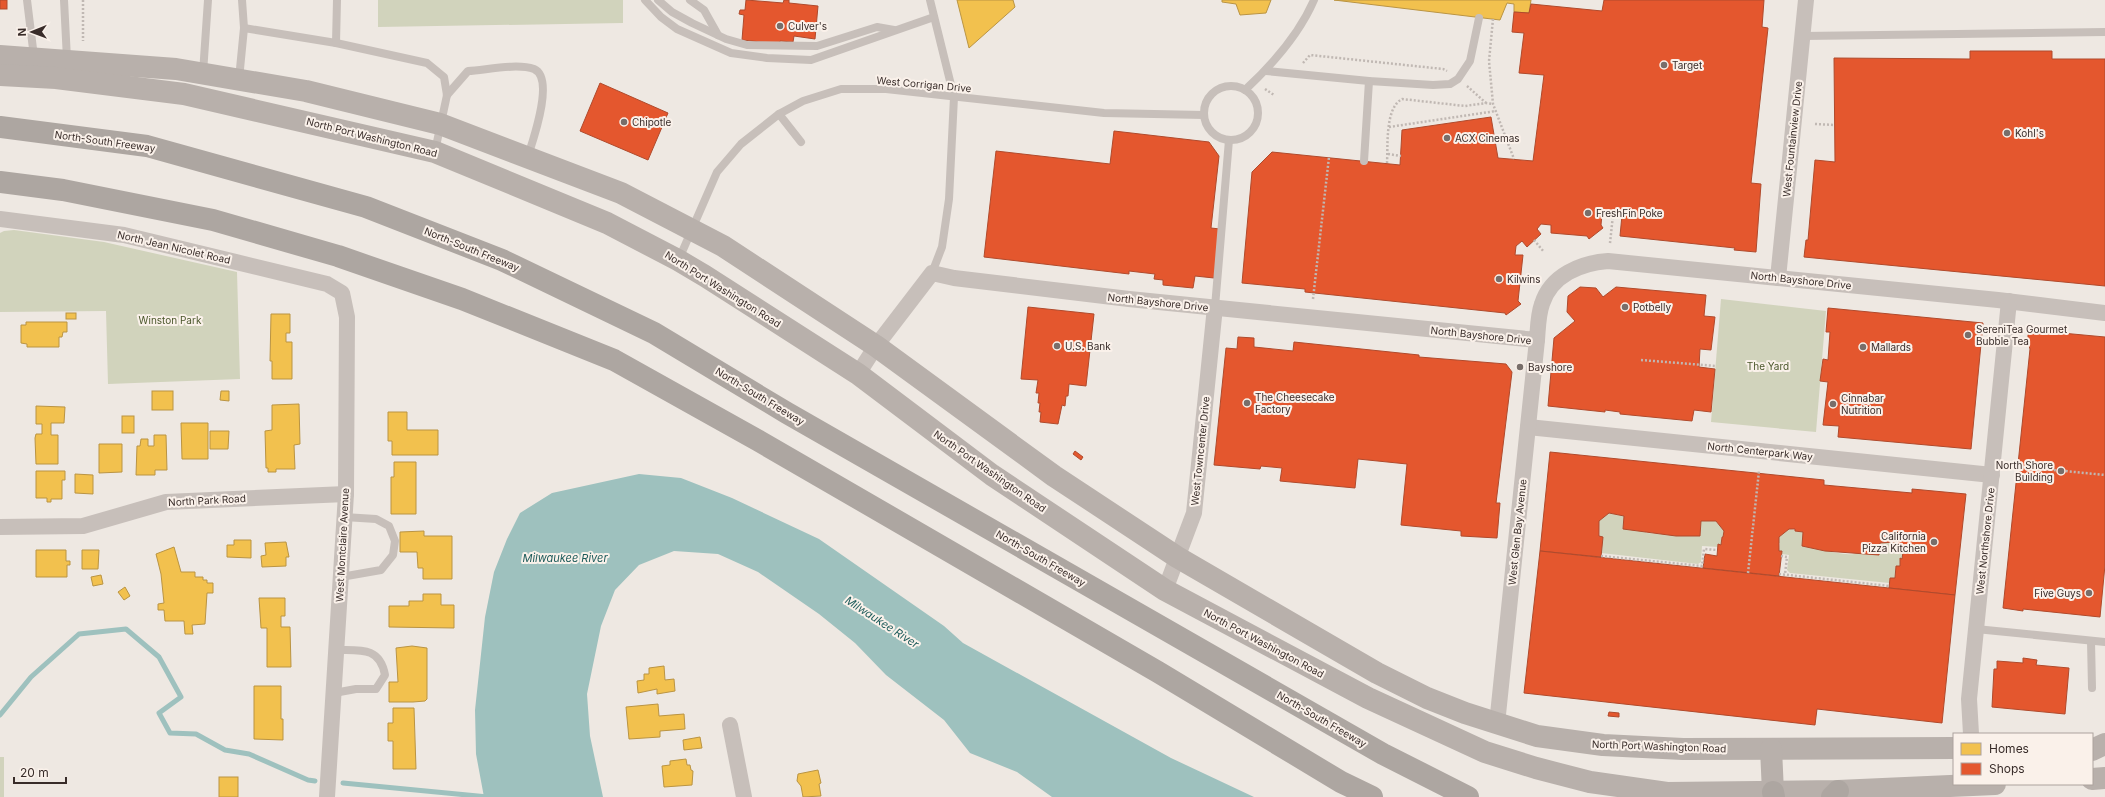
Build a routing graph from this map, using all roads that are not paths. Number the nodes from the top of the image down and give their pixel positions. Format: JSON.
{"nodes":[{"id":1,"x":27,"y":0,"type":"edge"},
{"id":2,"x":64,"y":0,"type":"edge"},
{"id":3,"x":208,"y":0,"type":"edge"},
{"id":4,"x":242,"y":0,"type":"edge"},
{"id":5,"x":337,"y":0,"type":"edge"},
{"id":6,"x":645,"y":0,"type":"edge"},
{"id":7,"x":658,"y":0,"type":"edge"},
{"id":8,"x":690,"y":0,"type":"edge"},
{"id":9,"x":930,"y":0,"type":"edge"},
{"id":10,"x":1314,"y":0,"type":"edge"},
{"id":11,"x":1806,"y":0,"type":"edge"},
{"id":12,"x":934,"y":17,"type":"junction"},
{"id":13,"x":1479,"y":18,"type":"dead end"},
{"id":14,"x":244,"y":28,"type":"junction"},
{"id":15,"x":895,"y":30,"type":"junction"},
{"id":16,"x":2105,"y":32,"type":"edge"},
{"id":17,"x":718,"y":35,"type":"junction"},
{"id":18,"x":1803,"y":36,"type":"junction"},
{"id":19,"x":336,"y":43,"type":"junction"},
{"id":20,"x":0,"y":56,"type":"edge"},
{"id":21,"x":34,"y":58,"type":"junction"},
{"id":22,"x":67,"y":60,"type":"junction"},
{"id":23,"x":1266,"y":71,"type":"junction"},
{"id":24,"x":203,"y":74,"type":"junction"},
{"id":25,"x":0,"y":75,"type":"edge"},
{"id":26,"x":239,"y":80,"type":"junction"},
{"id":27,"x":1370,"y":81,"type":"junction"},
{"id":28,"x":1245,"y":90,"type":"junction"},
{"id":29,"x":447,"y":95,"type":"junction"},
{"id":30,"x":954,"y":97,"type":"junction"},
{"id":31,"x":779,"y":114,"type":"junction"},
{"id":32,"x":1204,"y":115,"type":"junction"},
{"id":33,"x":440,"y":124,"type":"junction"},
{"id":34,"x":0,"y":127,"type":"edge"},
{"id":35,"x":1228,"y":140,"type":"junction"},
{"id":36,"x":802,"y":142,"type":"dead end"},
{"id":37,"x":435,"y":152,"type":"junction"},
{"id":38,"x":528,"y":158,"type":"junction"},
{"id":39,"x":1364,"y":161,"type":"dead end"},
{"id":40,"x":0,"y":182,"type":"edge"},
{"id":41,"x":0,"y":219,"type":"edge"},
{"id":42,"x":693,"y":230,"type":"junction"},
{"id":43,"x":678,"y":260,"type":"junction"},
{"id":44,"x":932,"y":273,"type":"junction"},
{"id":45,"x":1778,"y":278,"type":"junction"},
{"id":46,"x":342,"y":293,"type":"joint"},
{"id":47,"x":2009,"y":301,"type":"junction"},
{"id":48,"x":1215,"y":307,"type":"junction"},
{"id":49,"x":2105,"y":313,"type":"edge"},
{"id":50,"x":1537,"y":340,"type":"junction"},
{"id":51,"x":876,"y":346,"type":"junction"},
{"id":52,"x":858,"y":374,"type":"junction"},
{"id":53,"x":1528,"y":427,"type":"junction"},
{"id":54,"x":1992,"y":475,"type":"junction"},
{"id":55,"x":346,"y":494,"type":"junction"},
{"id":56,"x":344,"y":517,"type":"junction"},
{"id":57,"x":0,"y":528,"type":"edge"},
{"id":58,"x":1177,"y":557,"type":"junction"},
{"id":59,"x":341,"y":577,"type":"junction"},
{"id":60,"x":1164,"y":590,"type":"junction"},
{"id":61,"x":1976,"y":629,"type":"junction"},
{"id":62,"x":2092,"y":641,"type":"junction"},
{"id":63,"x":2105,"y":642,"type":"edge"},
{"id":64,"x":337,"y":650,"type":"junction"},
{"id":65,"x":2092,"y":688,"type":"dead end"},
{"id":66,"x":334,"y":693,"type":"junction"},
{"id":67,"x":1497,"y":724,"type":"junction"},
{"id":68,"x":730,"y":725,"type":"dead end"},
{"id":69,"x":1971,"y":733,"type":"edge"},
{"id":70,"x":2105,"y":738,"type":"edge"},
{"id":71,"x":2093,"y":739,"type":"edge"},
{"id":72,"x":2105,"y":744,"type":"edge"},
{"id":73,"x":1953,"y":748,"type":"edge"},
{"id":74,"x":1771,"y":749,"type":"junction"},
{"id":75,"x":2093,"y":750,"type":"edge"},
{"id":76,"x":2105,"y":778,"type":"edge"},
{"id":77,"x":2093,"y":779,"type":"edge"},
{"id":78,"x":1341,"y":782,"type":"junction"},
{"id":79,"x":1958,"y":785,"type":"edge"},
{"id":80,"x":1774,"y":794,"type":"edge"},
{"id":81,"x":1835,"y":794,"type":"edge"},
{"id":82,"x":327,"y":797,"type":"edge"},
{"id":83,"x":744,"y":797,"type":"edge"},
{"id":84,"x":1367,"y":797,"type":"edge"},
{"id":85,"x":1372,"y":797,"type":"edge"},
{"id":86,"x":1468,"y":797,"type":"edge"}],
"edges":[{"from":1,"to":21,"type":"lane"},
{"from":2,"to":22,"type":"lane"},
{"from":3,"to":24,"type":"lane"},
{"from":4,"to":14,"type":"lane"},
{"from":5,"to":19,"type":"lane"},
{"from":6,"to":15,"type":"lane"},
{"from":7,"to":17,"type":"lane"},
{"from":8,"to":17,"type":"lane"},
{"from":9,"to":12,"type":"lane"},
{"from":10,"to":23,"type":"lane"},
{"from":11,"to":18,"type":"street","name":"West Fountainview Drive"},
{"from":12,"to":15,"type":"lane"},
{"from":12,"to":30,"type":"lane"},
{"from":13,"to":27,"type":"lane"},
{"from":14,"to":19,"type":"lane"},
{"from":14,"to":26,"type":"lane"},
{"from":15,"to":17,"type":"lane"},
{"from":16,"to":18,"type":"lane"},
{"from":18,"to":45,"type":"street","name":"West Fountainview Drive"},
{"from":19,"to":29,"type":"lane"},
{"from":20,"to":21,"type":"main road","name":"North Port Washington Road"},
{"from":21,"to":22,"type":"main road","name":"North Port Washington Road"},
{"from":22,"to":24,"type":"main road","name":"North Port Washington Road"},
{"from":23,"to":27,"type":"lane"},
{"from":23,"to":28,"type":"lane"},
{"from":24,"to":26,"type":"main road","name":"North Port Washington Road"},
{"from":25,"to":37,"type":"main road","name":"North Port Washington Road"},
{"from":26,"to":33,"type":"main road","name":"North Port Washington Road"},
{"from":27,"to":39,"type":"lane"},
{"from":28,"to":32,"type":"lane"},
{"from":28,"to":35,"type":"lane"},
{"from":29,"to":33,"type":"lane"},
{"from":29,"to":38,"type":"lane"},
{"from":30,"to":31,"type":"lane","name":"West Corrigan Drive"},
{"from":30,"to":32,"type":"lane","name":"West Corrigan Drive"},
{"from":30,"to":44,"type":"lane"},
{"from":31,"to":36,"type":"lane"},
{"from":31,"to":42,"type":"lane","name":"West Corrigan Drive"},
{"from":32,"to":35,"type":"lane"},
{"from":33,"to":37,"type":"lane"},
{"from":33,"to":38,"type":"main road","name":"North Port Washington Road"},
{"from":34,"to":86,"type":"highway","name":"North-South Freeway"},
{"from":35,"to":48,"type":"lane"},
{"from":37,"to":43,"type":"main road","name":"North Port Washington Road"},
{"from":38,"to":42,"type":"main road","name":"North Port Washington Road"},
{"from":40,"to":78,"type":"highway"},
{"from":41,"to":46,"type":"street","name":"North Jean Nicolet Road"},
{"from":42,"to":43,"type":"lane","name":"West Corrigan Drive"},
{"from":42,"to":51,"type":"main road","name":"North Port Washington Road"},
{"from":43,"to":52,"type":"main road","name":"North Port Washington Road"},
{"from":44,"to":48,"type":"street","name":"North Bayshore Drive"},
{"from":44,"to":51,"type":"street"},
{"from":45,"to":47,"type":"street","name":"North Bayshore Drive"},
{"from":45,"to":50,"type":"street","name":"North Bayshore Drive"},
{"from":46,"to":55,"type":"street","name":"West Montclaire Avenue"},
{"from":47,"to":49,"type":"street","name":"North Bayshore Drive"},
{"from":47,"to":54,"type":"street","name":"West Northshore Drive"},
{"from":48,"to":50,"type":"street","name":"North Bayshore Drive"},
{"from":48,"to":58,"type":"street","name":"West Towncenter Drive"},
{"from":50,"to":53,"type":"street","name":"West Glen Bay Avenue"},
{"from":51,"to":52,"type":"street"},
{"from":51,"to":58,"type":"main road","name":"North Port Washington Road"},
{"from":52,"to":60,"type":"main road","name":"North Port Washington Road"},
{"from":53,"to":54,"type":"street","name":"North Centerpark Way"},
{"from":53,"to":67,"type":"street","name":"West Glen Bay Avenue"},
{"from":54,"to":61,"type":"street","name":"West Northshore Drive"},
{"from":55,"to":56,"type":"street","name":"West Montclaire Avenue"},
{"from":55,"to":57,"type":"street","name":"North Park Road"},
{"from":56,"to":59,"type":"street","name":"West Montclaire Avenue"},
{"from":56,"to":59,"type":"lane"},
{"from":58,"to":60,"type":"street","name":"West Towncenter Drive"},
{"from":58,"to":67,"type":"main road","name":"North Port Washington Road"},
{"from":59,"to":64,"type":"street","name":"West Montclaire Avenue"},
{"from":60,"to":80,"type":"main road","name":"North Port Washington Road"},
{"from":61,"to":62,"type":"lane"},
{"from":61,"to":69,"type":"street","name":"West Northshore Drive"},
{"from":62,"to":63,"type":"lane"},
{"from":62,"to":65,"type":"lane"},
{"from":64,"to":66,"type":"street","name":"West Montclaire Avenue"},
{"from":64,"to":66,"type":"lane"},
{"from":66,"to":82,"type":"street","name":"West Montclaire Avenue"},
{"from":67,"to":74,"type":"main road","name":"North Port Washington Road"},
{"from":68,"to":83,"type":"street"},
{"from":70,"to":71,"type":"main road"},
{"from":72,"to":75,"type":"main road"},
{"from":73,"to":74,"type":"main road","name":"North Port Washington Road"},
{"from":74,"to":80,"type":"main road"},
{"from":76,"to":77,"type":"main road"},
{"from":78,"to":84,"type":"highway"},
{"from":78,"to":85,"type":"highway"},
{"from":79,"to":81,"type":"main road","name":"North Port Washington Road"},
{"from":80,"to":81,"type":"main road","name":"North Port Washington Road"}]}
